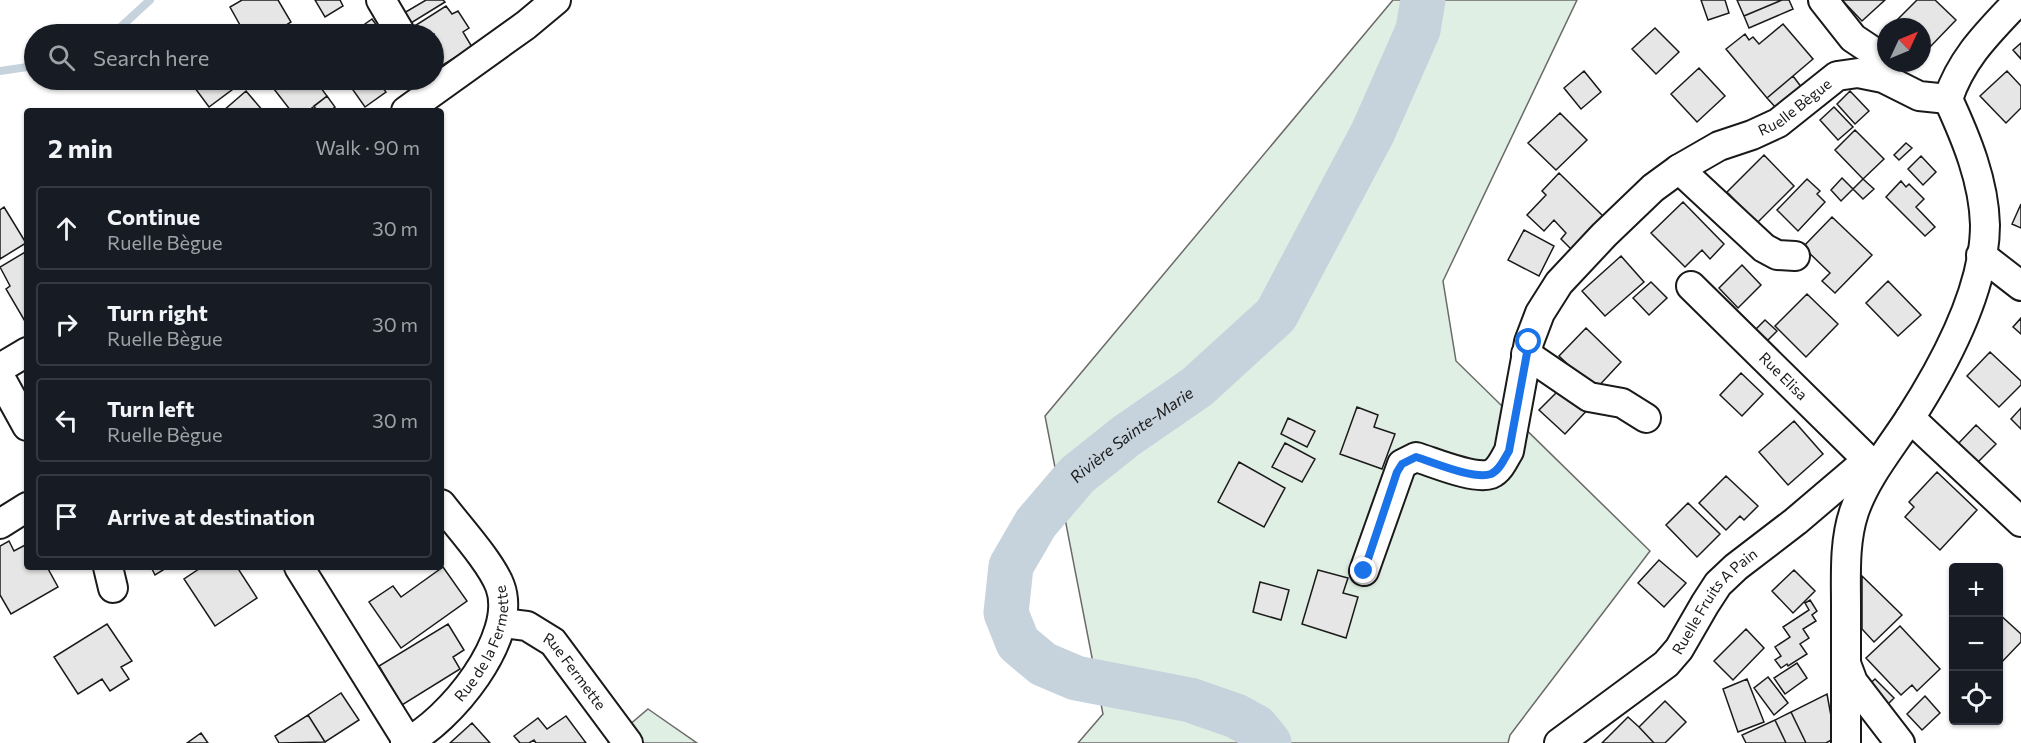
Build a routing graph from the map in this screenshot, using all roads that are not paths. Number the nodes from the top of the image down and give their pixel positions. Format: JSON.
{"nodes":[{"id":1,"x":381,"y":0,"type":"edge"},
{"id":2,"x":556,"y":0,"type":"edge"},
{"id":3,"x":1823,"y":0,"type":"edge"},
{"id":4,"x":2019,"y":0,"type":"edge"},
{"id":5,"x":395,"y":24,"type":"edge"},
{"id":6,"x":1877,"y":54,"type":"edge"},
{"id":7,"x":1909,"y":72,"type":"edge"},
{"id":8,"x":444,"y":78,"type":"edge"},
{"id":9,"x":427,"y":90,"type":"edge"},
{"id":10,"x":1948,"y":99,"type":"junction"},
{"id":11,"x":409,"y":108,"type":"edge"},
{"id":12,"x":1678,"y":169,"type":"junction"},
{"id":13,"x":1981,"y":255,"type":"junction"},
{"id":14,"x":1795,"y":256,"type":"dead end"},
{"id":15,"x":1691,"y":286,"type":"dead end"},
{"id":16,"x":2021,"y":286,"type":"edge"},
{"id":17,"x":24,"y":354,"type":"edge"},
{"id":18,"x":1526,"y":354,"type":"junction"},
{"id":19,"x":0,"y":368,"type":"edge"},
{"id":20,"x":0,"y":376,"type":"edge"},
{"id":21,"x":1646,"y":418,"type":"dead end"},
{"id":22,"x":1910,"y":418,"type":"junction"},
{"id":23,"x":24,"y":420,"type":"edge"},
{"id":24,"x":1875,"y":467,"type":"junction"},
{"id":25,"x":444,"y":508,"type":"edge"},
{"id":26,"x":24,"y":509,"type":"edge"},
{"id":27,"x":2021,"y":522,"type":"edge"},
{"id":28,"x":0,"y":524,"type":"edge"},
{"id":29,"x":301,"y":570,"type":"edge"},
{"id":30,"x":1364,"y":571,"type":"dead end"},
{"id":31,"x":502,"y":623,"type":"junction"},
{"id":32,"x":1846,"y":663,"type":"junction"},
{"id":33,"x":406,"y":742,"type":"edge"},
{"id":34,"x":628,"y":743,"type":"edge"},
{"id":35,"x":1559,"y":743,"type":"edge"},
{"id":36,"x":1846,"y":743,"type":"edge"},
{"id":37,"x":1900,"y":743,"type":"edge"}],
"edges":[{"from":1,"to":5,"type":"street"},
{"from":2,"to":8,"type":"street"},
{"from":3,"to":6,"type":"street"},
{"from":4,"to":10,"type":"street"},
{"from":7,"to":10,"type":"street"},
{"from":9,"to":11,"type":"street"},
{"from":10,"to":12,"type":"street","name":"Ruelle Bègue"},
{"from":10,"to":13,"type":"street"},
{"from":12,"to":14,"type":"street"},
{"from":12,"to":18,"type":"street","name":"Ruelle Bègue"},
{"from":13,"to":16,"type":"street"},
{"from":13,"to":22,"type":"street"},
{"from":15,"to":24,"type":"street","name":"Rue Elisa"},
{"from":17,"to":19,"type":"street"},
{"from":18,"to":21,"type":"street"},
{"from":18,"to":30,"type":"street","name":"Ruelle Bègue"},
{"from":20,"to":23,"type":"street"},
{"from":22,"to":24,"type":"street"},
{"from":22,"to":27,"type":"street"},
{"from":24,"to":32,"type":"street"},
{"from":24,"to":35,"type":"street","name":"Ruelle Fruits A Pain"},
{"from":25,"to":31,"type":"street","name":"Rue de la Fermette"},
{"from":26,"to":28,"type":"street"},
{"from":29,"to":33,"type":"street","name":"Rue de la Fermette"},
{"from":31,"to":33,"type":"street","name":"Rue de la Fermette"},
{"from":31,"to":34,"type":"street","name":"Rue Fermette"},
{"from":32,"to":36,"type":"street"},
{"from":32,"to":37,"type":"street"}]}
